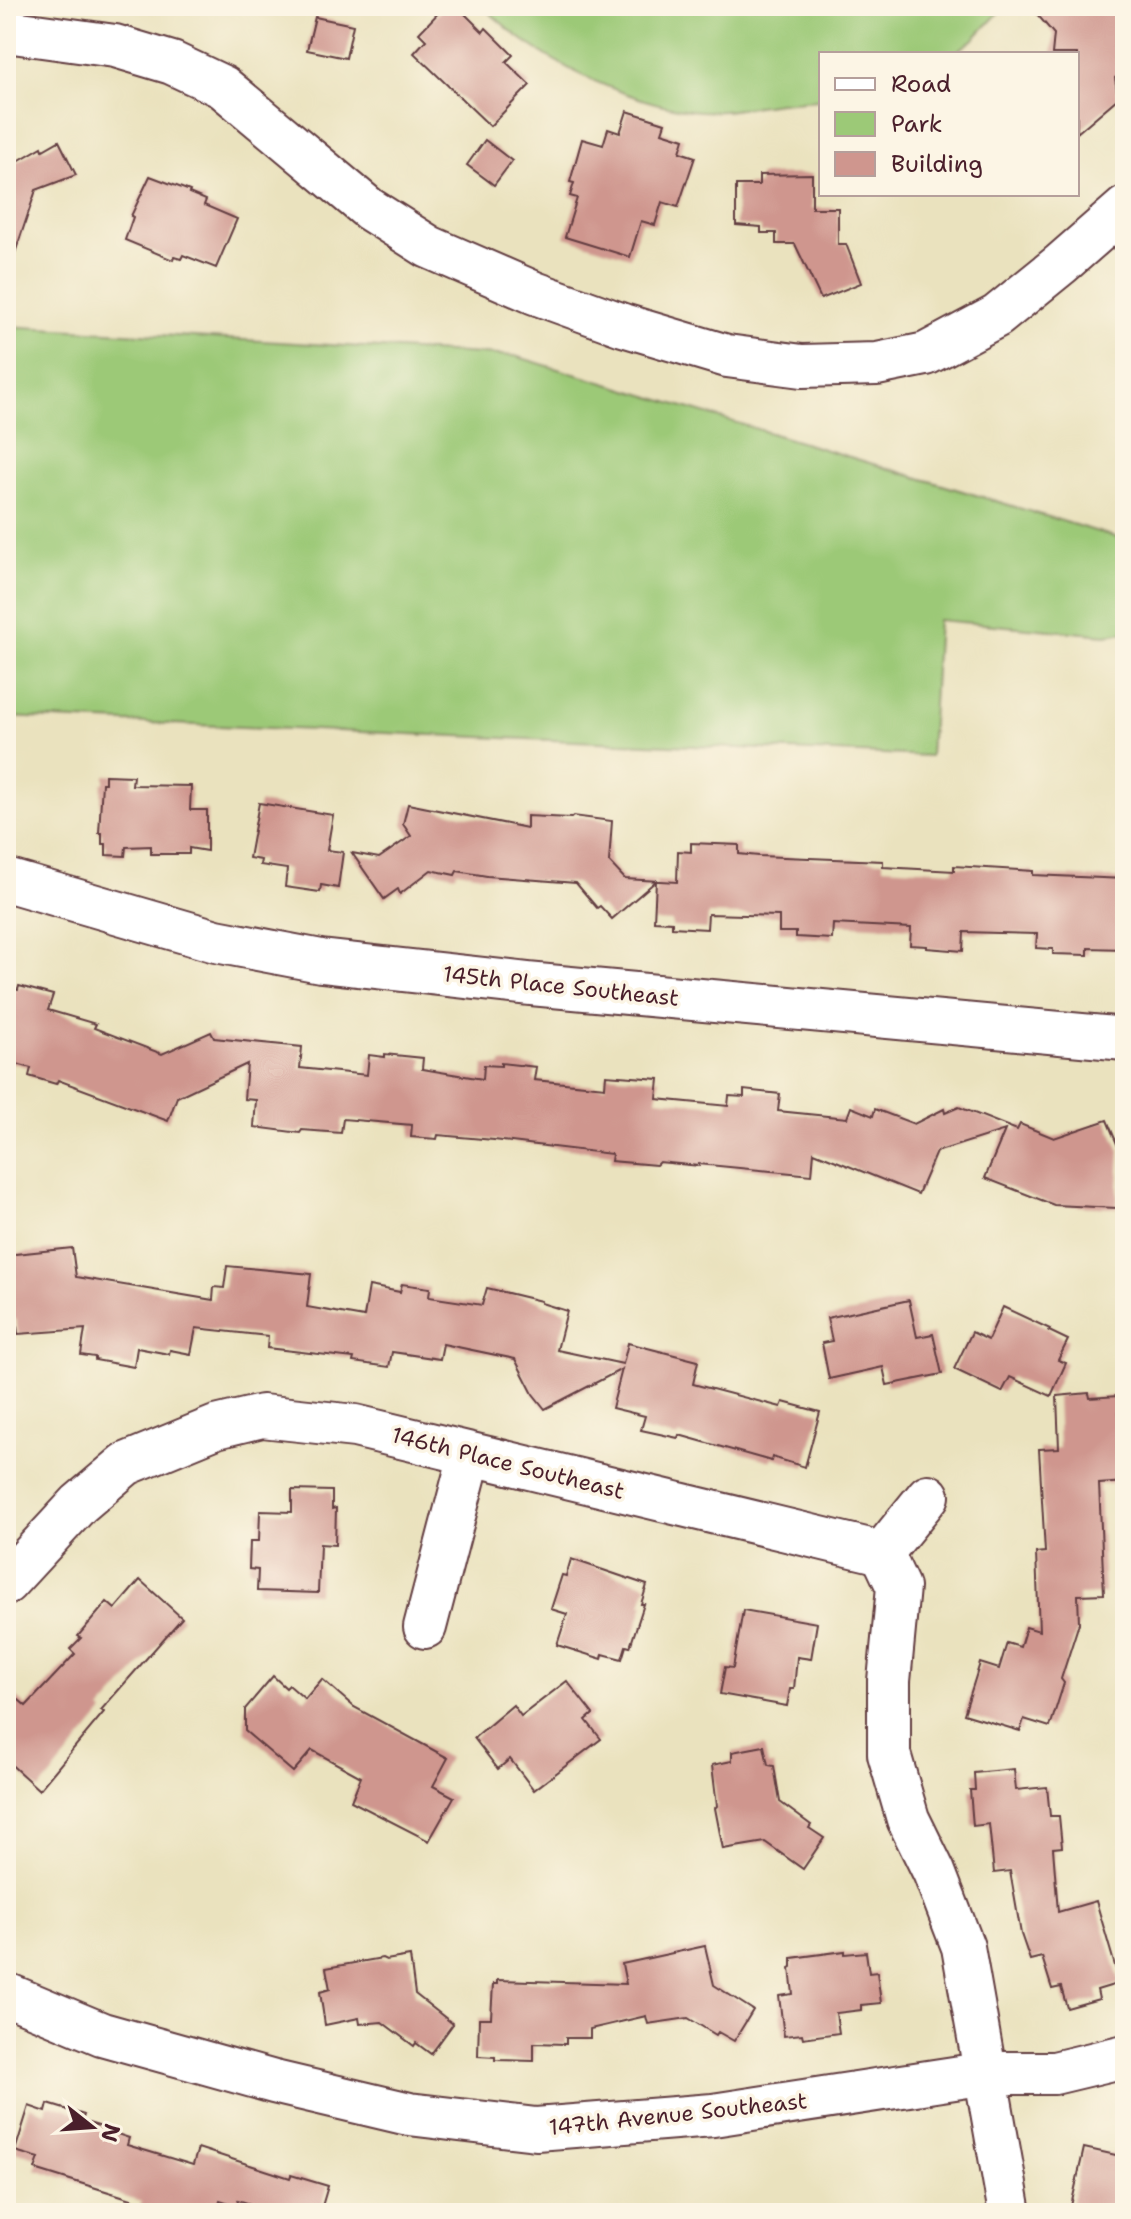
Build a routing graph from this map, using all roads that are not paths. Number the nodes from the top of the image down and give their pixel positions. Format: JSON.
{"nodes":[{"id":1,"x":6,"y":31,"type":"edge"},
{"id":2,"x":1125,"y":208,"type":"edge"},
{"id":3,"x":6,"y":880,"type":"edge"},
{"id":4,"x":1125,"y":1039,"type":"edge"},
{"id":5,"x":470,"y":1455,"type":"junction"},
{"id":6,"x":928,"y":1496,"type":"dead end"},
{"id":7,"x":882,"y":1553,"type":"junction"},
{"id":8,"x":6,"y":1583,"type":"edge"},
{"id":9,"x":425,"y":1627,"type":"dead end"},
{"id":10,"x":6,"y":1994,"type":"edge"},
{"id":11,"x":1125,"y":2056,"type":"edge"},
{"id":12,"x":987,"y":2073,"type":"junction"},
{"id":13,"x":1010,"y":2213,"type":"edge"}],
"edges":[{"from":1,"to":2,"type":"street"},
{"from":3,"to":4,"type":"street","name":"145th Place Southeast"},
{"from":5,"to":7,"type":"street","name":"146th Place Southeast"},
{"from":5,"to":8,"type":"street","name":"146th Place Southeast"},
{"from":5,"to":9,"type":"street"},
{"from":6,"to":7,"type":"street"},
{"from":7,"to":12,"type":"street"},
{"from":10,"to":12,"type":"street","name":"147th Avenue Southeast"},
{"from":11,"to":12,"type":"street","name":"147th Avenue Southeast"},
{"from":12,"to":13,"type":"street"}]}
